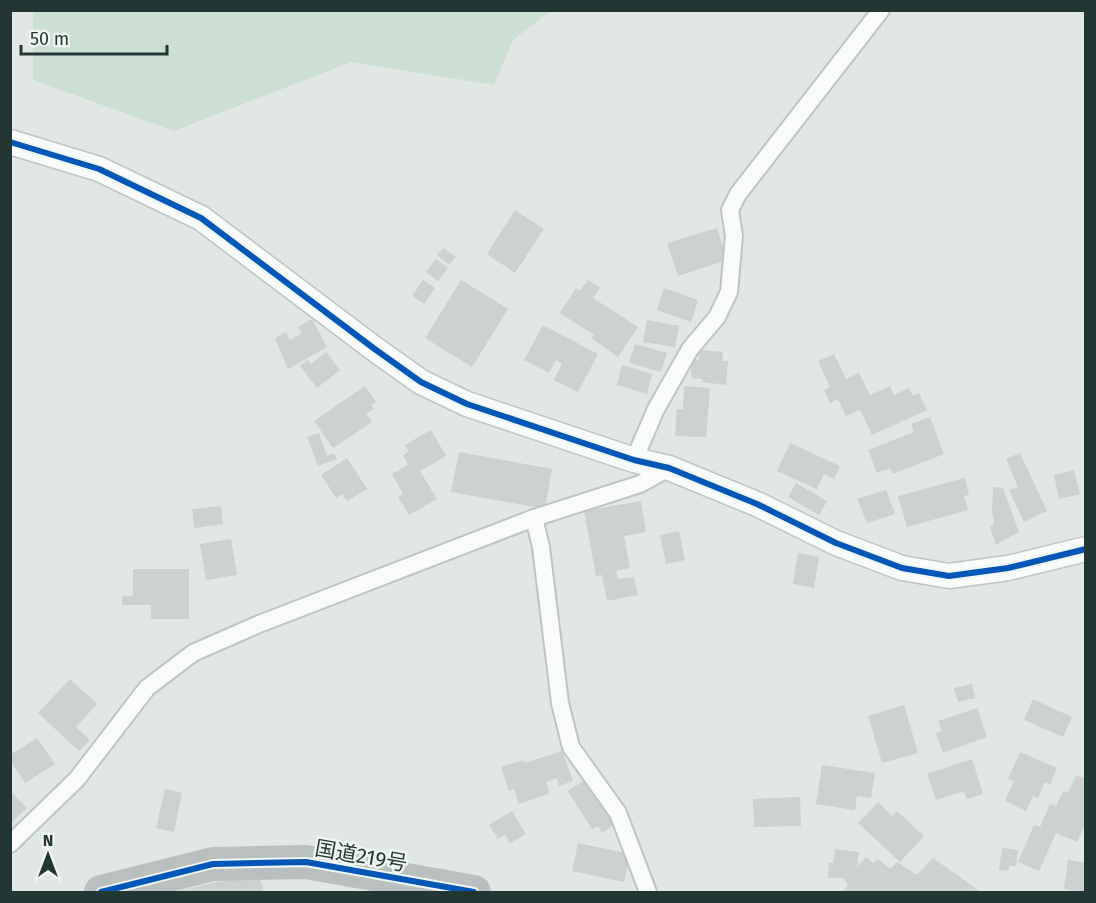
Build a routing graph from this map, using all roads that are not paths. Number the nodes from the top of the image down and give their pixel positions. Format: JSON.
{"nodes":[{"id":1,"x":881,"y":10,"type":"edge"},
{"id":2,"x":10,"y":142,"type":"edge"},
{"id":3,"x":634,"y":460,"type":"junction"},
{"id":4,"x":669,"y":468,"type":"junction"},
{"id":5,"x":534,"y":518,"type":"junction"},
{"id":6,"x":1086,"y":549,"type":"edge"},
{"id":7,"x":10,"y":844,"type":"edge"},
{"id":8,"x":101,"y":892,"type":"edge"},
{"id":9,"x":474,"y":892,"type":"edge"},
{"id":10,"x":648,"y":892,"type":"edge"}],
"edges":[{"from":1,"to":3,"type":"street"},
{"from":2,"to":3,"type":"street"},
{"from":3,"to":4,"type":"street"},
{"from":4,"to":5,"type":"street"},
{"from":4,"to":6,"type":"street"},
{"from":5,"to":7,"type":"street"},
{"from":5,"to":10,"type":"street"},
{"from":8,"to":9,"type":"highway","name":"国道219号"}]}
